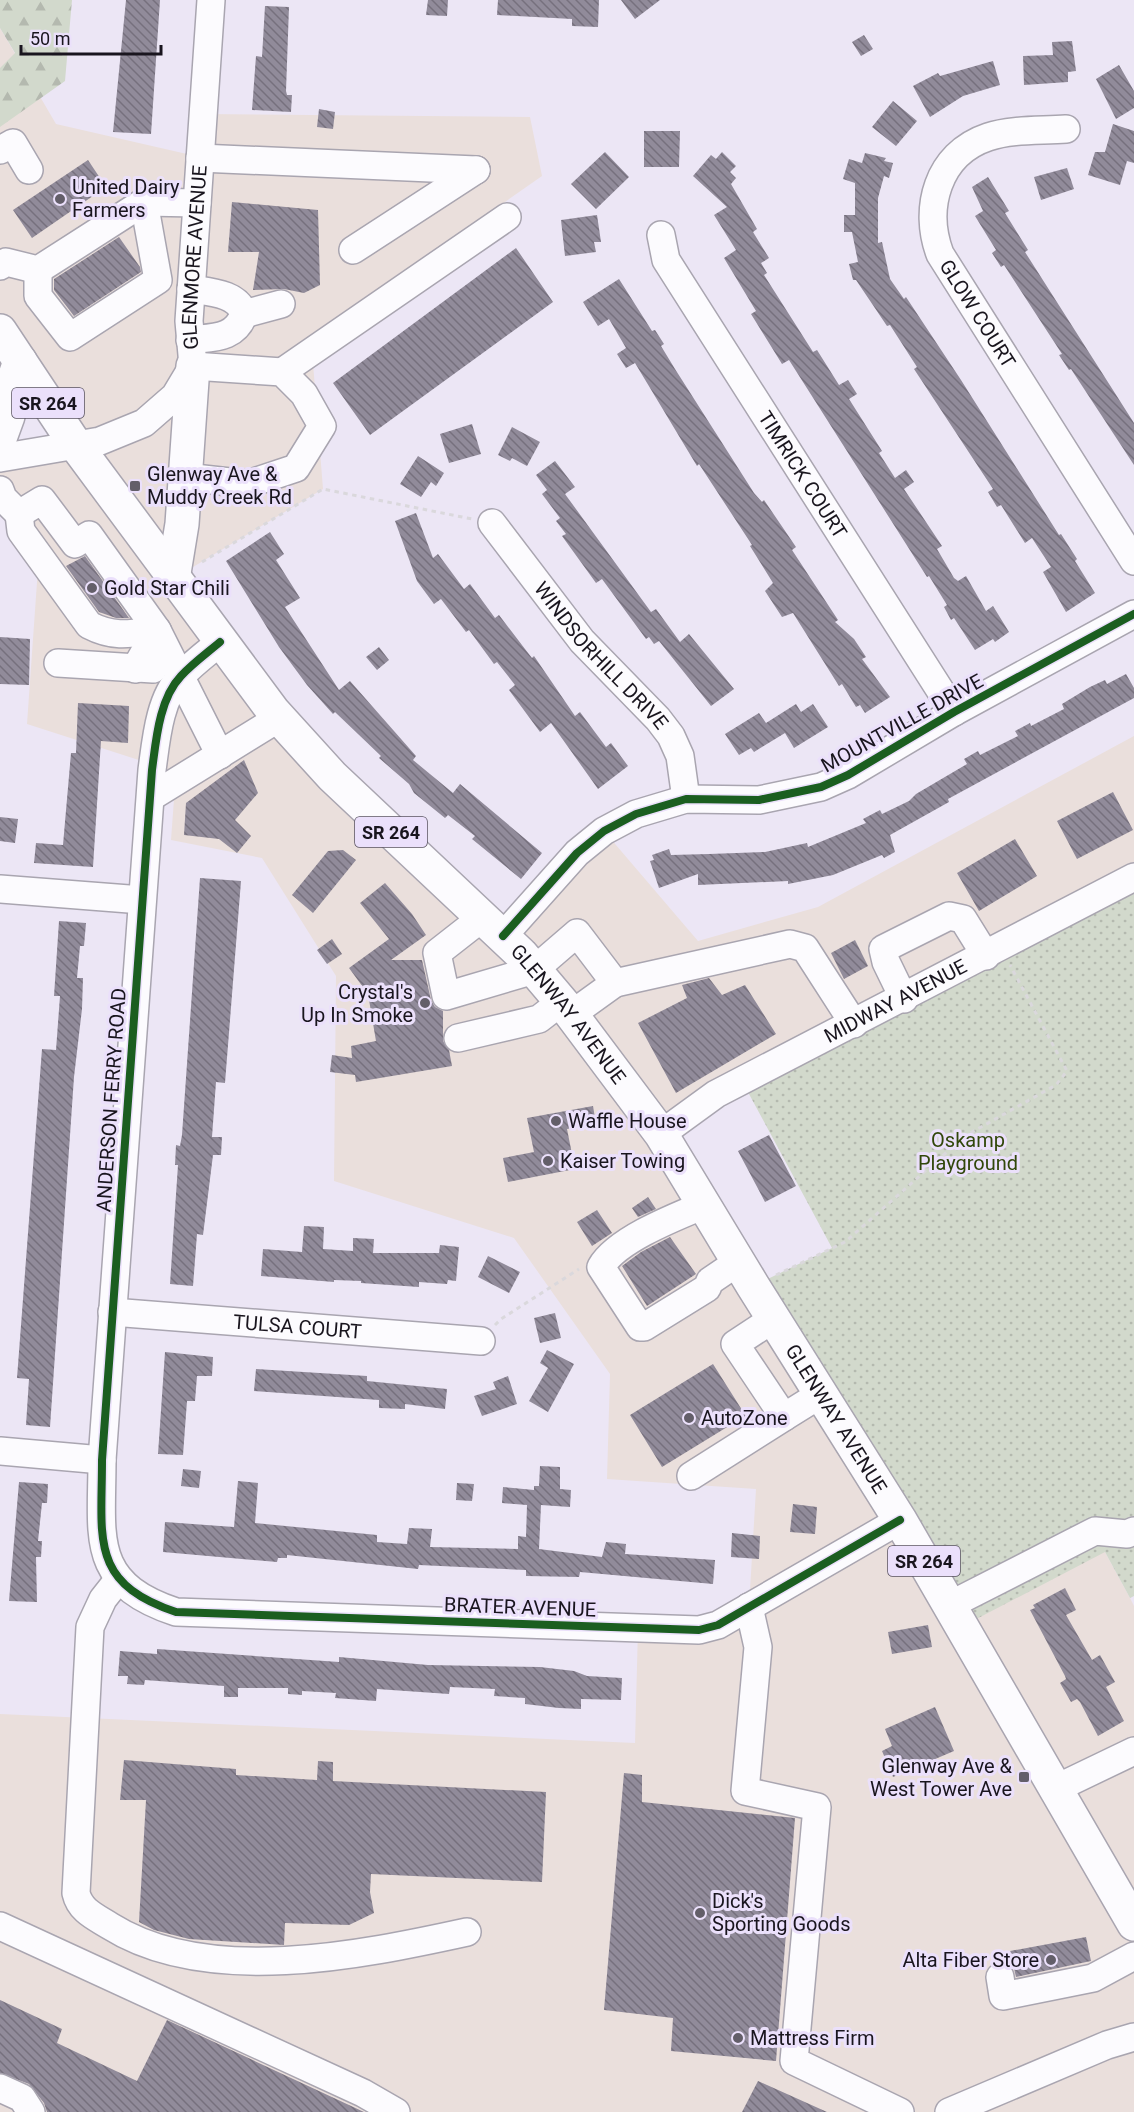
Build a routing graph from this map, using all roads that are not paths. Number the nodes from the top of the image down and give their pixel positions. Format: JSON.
{"nodes":[{"id":1,"x":211,"y":0,"type":"edge"},
{"id":2,"x":1066,"y":129,"type":"dead end"},
{"id":3,"x":0,"y":150,"type":"edge"},
{"id":4,"x":200,"y":158,"type":"junction"},
{"id":5,"x":29,"y":170,"type":"dead end"},
{"id":6,"x":144,"y":202,"type":"junction"},
{"id":7,"x":197,"y":203,"type":"junction"},
{"id":8,"x":507,"y":217,"type":"dead end"},
{"id":9,"x":661,"y":235,"type":"dead end"},
{"id":10,"x":353,"y":250,"type":"dead end"},
{"id":11,"x":0,"y":266,"type":"edge"},
{"id":12,"x":39,"y":270,"type":"junction"},
{"id":13,"x":191,"y":289,"type":"junction"},
{"id":14,"x":281,"y":304,"type":"dead end"},
{"id":15,"x":244,"y":314,"type":"junction"},
{"id":16,"x":0,"y":331,"type":"edge"},
{"id":17,"x":192,"y":353,"type":"junction"},
{"id":18,"x":20,"y":361,"type":"junction"},
{"id":19,"x":282,"y":372,"type":"junction"},
{"id":20,"x":0,"y":438,"type":"edge"},
{"id":21,"x":75,"y":444,"type":"junction"},
{"id":22,"x":0,"y":458,"type":"edge"},
{"id":23,"x":185,"y":477,"type":"junction"},
{"id":24,"x":0,"y":490,"type":"edge"},
{"id":25,"x":124,"y":511,"type":"junction"},
{"id":26,"x":19,"y":514,"type":"junction"},
{"id":27,"x":492,"y":523,"type":"road end"},
{"id":28,"x":89,"y":536,"type":"junction"},
{"id":29,"x":1134,"y":561,"type":"edge"},
{"id":30,"x":173,"y":579,"type":"junction"},
{"id":31,"x":1134,"y":614,"type":"edge"},
{"id":32,"x":157,"y":630,"type":"junction"},
{"id":33,"x":219,"y":642,"type":"junction"},
{"id":34,"x":58,"y":663,"type":"dead end"},
{"id":35,"x":135,"y":669,"type":"junction"},
{"id":36,"x":177,"y":670,"type":"junction"},
{"id":37,"x":954,"y":712,"type":"junction"},
{"id":38,"x":279,"y":718,"type":"junction"},
{"id":39,"x":219,"y":755,"type":"junction"},
{"id":40,"x":151,"y":797,"type":"junction"},
{"id":41,"x":687,"y":799,"type":"junction"},
{"id":42,"x":1134,"y":877,"type":"edge"},
{"id":43,"x":0,"y":889,"type":"edge"},
{"id":44,"x":142,"y":900,"type":"junction"},
{"id":45,"x":493,"y":926,"type":"junction"},
{"id":46,"x":993,"y":952,"type":"junction"},
{"id":47,"x":534,"y":970,"type":"junction"},
{"id":48,"x":615,"y":983,"type":"junction"},
{"id":49,"x":903,"y":999,"type":"junction"},
{"id":50,"x":567,"y":1008,"type":"junction"},
{"id":51,"x":854,"y":1024,"type":"junction"},
{"id":52,"x":458,"y":1038,"type":"dead end"},
{"id":53,"x":661,"y":1134,"type":"junction"},
{"id":54,"x":704,"y":1205,"type":"junction"},
{"id":55,"x":745,"y":1274,"type":"junction"},
{"id":56,"x":112,"y":1312,"type":"junction"},
{"id":57,"x":773,"y":1319,"type":"junction"},
{"id":58,"x":482,"y":1341,"type":"dead end"},
{"id":59,"x":821,"y":1394,"type":"junction"},
{"id":60,"x":784,"y":1417,"type":"junction"},
{"id":61,"x":0,"y":1451,"type":"edge"},
{"id":62,"x":102,"y":1460,"type":"junction"},
{"id":63,"x":691,"y":1476,"type":"dead end"},
{"id":64,"x":900,"y":1520,"type":"junction"},
{"id":65,"x":1134,"y":1531,"type":"edge"},
{"id":66,"x":118,"y":1580,"type":"junction"},
{"id":67,"x":950,"y":1605,"type":"junction"},
{"id":68,"x":749,"y":1607,"type":"junction"},
{"id":69,"x":1134,"y":1751,"type":"edge"},
{"id":70,"x":1057,"y":1788,"type":"junction"},
{"id":71,"x":1134,"y":1924,"type":"edge"},
{"id":72,"x":0,"y":1926,"type":"edge"},
{"id":73,"x":467,"y":1932,"type":"dead end"},
{"id":74,"x":1134,"y":1956,"type":"edge"},
{"id":75,"x":1000,"y":1977,"type":"dead end"},
{"id":76,"x":1134,"y":2037,"type":"edge"},
{"id":77,"x":0,"y":2088,"type":"edge"},
{"id":78,"x":31,"y":2112,"type":"edge"},
{"id":79,"x":396,"y":2112,"type":"edge"},
{"id":80,"x":900,"y":2112,"type":"edge"},
{"id":81,"x":949,"y":2112,"type":"edge"}],
"edges":[{"from":1,"to":4,"type":"street","name":"GLENMORE AVENUE"},
{"from":2,"to":29,"type":"street","name":"GLOW COURT"},
{"from":3,"to":5,"type":"street"},
{"from":4,"to":7,"type":"street","name":"GLENMORE AVENUE"},
{"from":4,"to":10,"type":"street"},
{"from":6,"to":7,"type":"street"},
{"from":6,"to":12,"type":"street"},
{"from":6,"to":12,"type":"street"},
{"from":7,"to":13,"type":"street","name":"GLENMORE AVENUE"},
{"from":8,"to":19,"type":"street"},
{"from":9,"to":37,"type":"street","name":"TIMRICK COURT"},
{"from":11,"to":12,"type":"street"},
{"from":13,"to":15,"type":"street"},
{"from":13,"to":17,"type":"street","name":"GLENMORE AVENUE"},
{"from":14,"to":15,"type":"street"},
{"from":15,"to":17,"type":"street"},
{"from":16,"to":18,"type":"main road","name":"GLENWAY AVENUE","number":"SR 264"},
{"from":17,"to":19,"type":"street"},
{"from":17,"to":21,"type":"street","name":"GLENMORE AVENUE"},
{"from":17,"to":23,"type":"main road"},
{"from":18,"to":20,"type":"main road"},
{"from":18,"to":21,"type":"main road","name":"GLENWAY AVENUE","number":"SR 264"},
{"from":19,"to":23,"type":"street"},
{"from":21,"to":22,"type":"street","name":"GLENMORE AVENUE"},
{"from":21,"to":25,"type":"main road","name":"GLENWAY AVENUE","number":"SR 264"},
{"from":23,"to":30,"type":"main road"},
{"from":24,"to":26,"type":"street"},
{"from":25,"to":28,"type":"street"},
{"from":25,"to":30,"type":"main road","name":"GLENWAY AVENUE","number":"SR 264"},
{"from":26,"to":28,"type":"street"},
{"from":26,"to":32,"type":"street"},
{"from":27,"to":41,"type":"street","name":"WINDSORHILL DRIVE"},
{"from":28,"to":32,"type":"street"},
{"from":30,"to":33,"type":"main road","name":"GLENWAY AVENUE","number":"SR 264"},
{"from":31,"to":37,"type":"street","name":"MOUNTVILLE DRIVE"},
{"from":32,"to":35,"type":"street"},
{"from":32,"to":36,"type":"street"},
{"from":33,"to":36,"type":"street","name":"ANDERSON FERRY ROAD"},
{"from":33,"to":38,"type":"main road","name":"GLENWAY AVENUE","number":"SR 264"},
{"from":34,"to":35,"type":"street"},
{"from":35,"to":36,"type":"street"},
{"from":36,"to":39,"type":"street"},
{"from":36,"to":40,"type":"street","name":"ANDERSON FERRY ROAD"},
{"from":37,"to":41,"type":"street","name":"MOUNTVILLE DRIVE"},
{"from":38,"to":39,"type":"street"},
{"from":38,"to":45,"type":"main road","name":"GLENWAY AVENUE","number":"SR 264"},
{"from":39,"to":40,"type":"street"},
{"from":40,"to":44,"type":"street","name":"ANDERSON FERRY ROAD"},
{"from":41,"to":45,"type":"street","name":"MOUNTVILLE DRIVE"},
{"from":42,"to":46,"type":"street","name":"MIDWAY AVENUE"},
{"from":43,"to":44,"type":"street"},
{"from":44,"to":56,"type":"street","name":"ANDERSON FERRY ROAD"},
{"from":45,"to":47,"type":"main road","name":"GLENWAY AVENUE","number":"SR 264"},
{"from":45,"to":47,"type":"street","name":"MOUNTVILLE DRIVE"},
{"from":46,"to":49,"type":"street","name":"MIDWAY AVENUE"},
{"from":46,"to":49,"type":"street"},
{"from":47,"to":48,"type":"street"},
{"from":47,"to":50,"type":"main road","name":"GLENWAY AVENUE","number":"SR 264"},
{"from":48,"to":50,"type":"street"},
{"from":48,"to":51,"type":"street"},
{"from":49,"to":51,"type":"street","name":"MIDWAY AVENUE"},
{"from":50,"to":52,"type":"street"},
{"from":50,"to":53,"type":"main road","name":"GLENWAY AVENUE","number":"SR 264"},
{"from":51,"to":53,"type":"street","name":"MIDWAY AVENUE"},
{"from":53,"to":54,"type":"main road","name":"GLENWAY AVENUE","number":"SR 264"},
{"from":54,"to":55,"type":"main road","name":"GLENWAY AVENUE","number":"SR 264"},
{"from":54,"to":55,"type":"street"},
{"from":55,"to":57,"type":"main road","name":"GLENWAY AVENUE","number":"SR 264"},
{"from":56,"to":58,"type":"street","name":"TULSA COURT"},
{"from":56,"to":62,"type":"street","name":"ANDERSON FERRY ROAD"},
{"from":57,"to":59,"type":"main road","name":"GLENWAY AVENUE","number":"SR 264"},
{"from":57,"to":60,"type":"street"},
{"from":59,"to":60,"type":"street"},
{"from":59,"to":64,"type":"main road","name":"GLENWAY AVENUE","number":"SR 264"},
{"from":60,"to":63,"type":"street"},
{"from":61,"to":62,"type":"street"},
{"from":62,"to":66,"type":"street","name":"ANDERSON FERRY ROAD"},
{"from":64,"to":67,"type":"main road","name":"GLENWAY AVENUE","number":"SR 264"},
{"from":64,"to":68,"type":"street","name":"BRATER AVENUE"},
{"from":65,"to":67,"type":"street"},
{"from":66,"to":68,"type":"street","name":"BRATER AVENUE"},
{"from":66,"to":73,"type":"street"},
{"from":67,"to":70,"type":"main road","name":"GLENWAY AVENUE","number":"SR 264"},
{"from":68,"to":80,"type":"street"},
{"from":69,"to":70,"type":"street"},
{"from":70,"to":71,"type":"main road","name":"GLENWAY AVENUE","number":"SR 264"},
{"from":72,"to":79,"type":"street"},
{"from":74,"to":75,"type":"street"},
{"from":76,"to":81,"type":"street"},
{"from":77,"to":78,"type":"street"}]}
